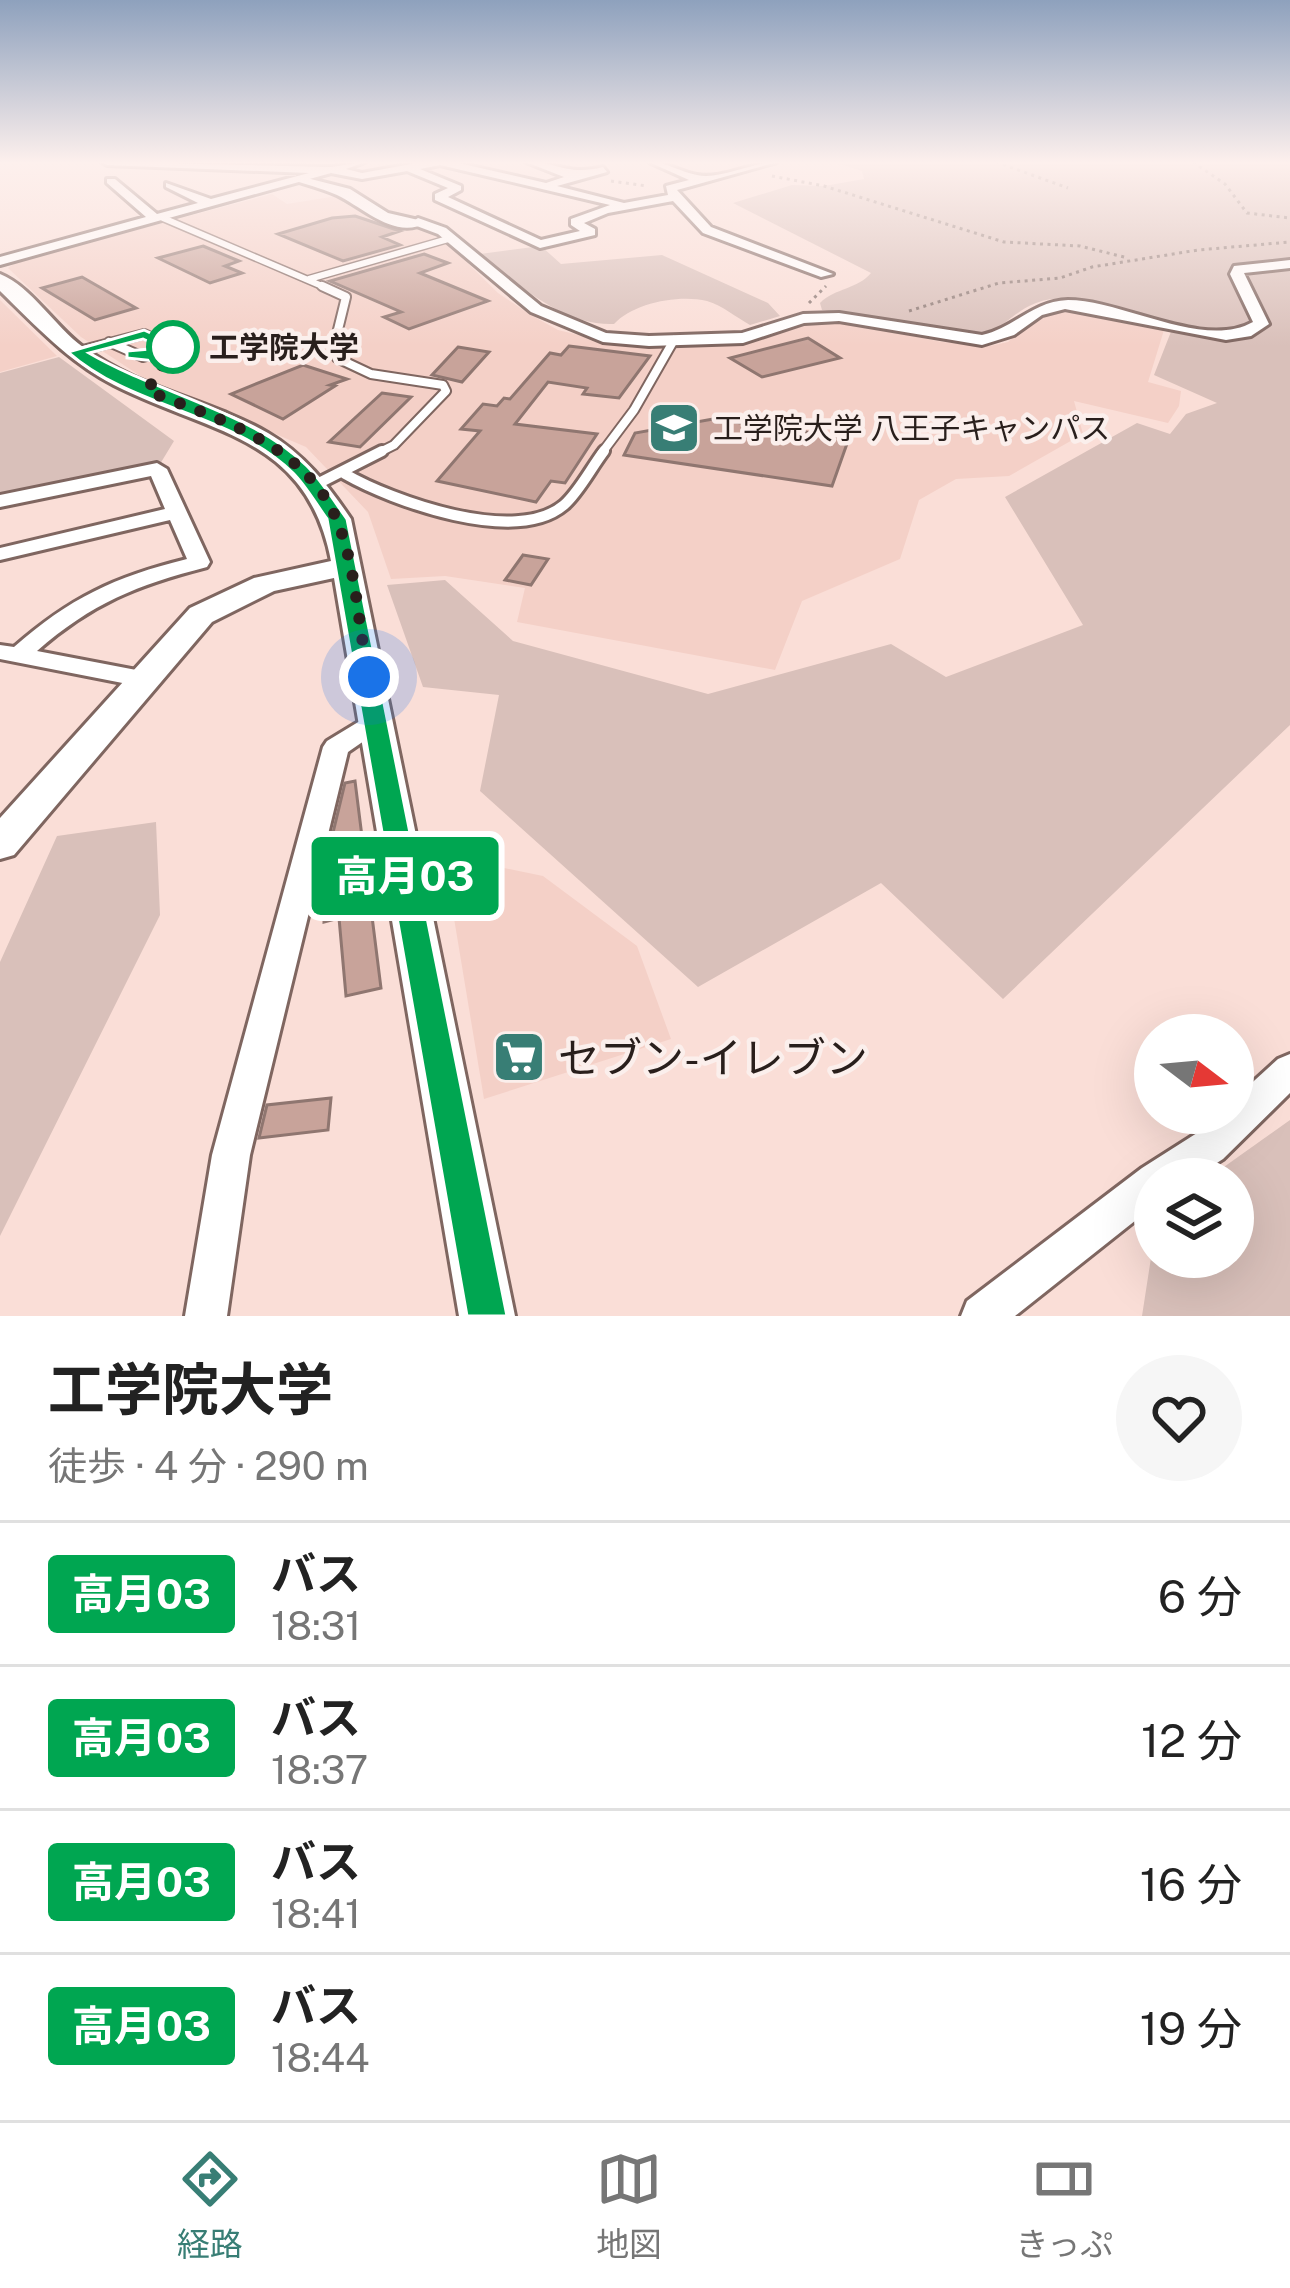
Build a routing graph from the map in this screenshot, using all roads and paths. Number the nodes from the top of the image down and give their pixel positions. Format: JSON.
{"nodes":[{"id":1,"x":143,"y":223,"type":"edge"},
{"id":2,"x":171,"y":223,"type":"edge"},
{"id":3,"x":424,"y":223,"type":"edge"},
{"id":4,"x":495,"y":223,"type":"edge"},
{"id":5,"x":576,"y":223,"type":"edge"},
{"id":6,"x":702,"y":223,"type":"edge"},
{"id":7,"x":944,"y":223,"type":"edge"},
{"id":8,"x":448,"y":239,"type":"junction"},
{"id":9,"x":1290,"y":242,"type":"edge"},
{"id":10,"x":1135,"y":259,"type":"junction"},
{"id":11,"x":0,"y":261,"type":"edge"},
{"id":12,"x":1290,"y":264,"type":"edge"},
{"id":13,"x":826,"y":274,"type":"joint"},
{"id":14,"x":308,"y":279,"type":"junction"},
{"id":15,"x":0,"y":280,"type":"edge"},
{"id":16,"x":902,"y":311,"type":"dead end"},
{"id":17,"x":803,"y":319,"type":"junction"},
{"id":18,"x":674,"y":340,"type":"junction"},
{"id":19,"x":92,"y":347,"type":"junction"},
{"id":20,"x":330,"y":480,"type":"junction"},
{"id":21,"x":0,"y":501,"type":"edge"},
{"id":22,"x":176,"y":512,"type":"junction"},
{"id":23,"x":58,"y":540,"type":"junction"},
{"id":24,"x":0,"y":554,"type":"edge"},
{"id":25,"x":349,"y":566,"type":"junction"},
{"id":26,"x":0,"y":572,"type":"edge"},
{"id":27,"x":9,"y":654,"type":"edge"},
{"id":28,"x":143,"y":679,"type":"junction"},
{"id":29,"x":378,"y":719,"type":"junction"},
{"id":30,"x":0,"y":844,"type":"edge"},
{"id":31,"x":1290,"y":1070,"type":"edge"},
{"id":32,"x":1191,"y":1158,"type":"edge"},
{"id":33,"x":1134,"y":1198,"type":"edge"},
{"id":34,"x":206,"y":1316,"type":"edge"},
{"id":35,"x":487,"y":1316,"type":"edge"},
{"id":36,"x":982,"y":1316,"type":"edge"}],
"edges":[{"from":1,"to":11,"type":"street"},
{"from":2,"to":14,"type":"lane"},
{"from":3,"to":8,"type":"street"},
{"from":4,"to":5,"type":"street"},
{"from":6,"to":13,"type":"street"},
{"from":7,"to":10,"type":"path"},
{"from":8,"to":14,"type":"lane"},
{"from":8,"to":18,"type":"street"},
{"from":9,"to":10,"type":"path"},
{"from":10,"to":16,"type":"path"},
{"from":12,"to":17,"type":"street"},
{"from":13,"to":17,"type":"path"},
{"from":14,"to":20,"type":"lane"},
{"from":15,"to":19,"type":"street"},
{"from":17,"to":18,"type":"street"},
{"from":18,"to":20,"type":"lane"},
{"from":19,"to":19,"type":"lane"},
{"from":19,"to":20,"type":"street"},
{"from":20,"to":25,"type":"street"},
{"from":21,"to":22,"type":"street"},
{"from":22,"to":23,"type":"street"},
{"from":22,"to":27,"type":"street"},
{"from":23,"to":24,"type":"street"},
{"from":23,"to":26,"type":"street"},
{"from":25,"to":28,"type":"street"},
{"from":25,"to":29,"type":"street"},
{"from":27,"to":28,"type":"street"},
{"from":28,"to":30,"type":"street"},
{"from":29,"to":34,"type":"street"},
{"from":29,"to":35,"type":"street"},
{"from":31,"to":32,"type":"street"},
{"from":33,"to":36,"type":"street"}]}
